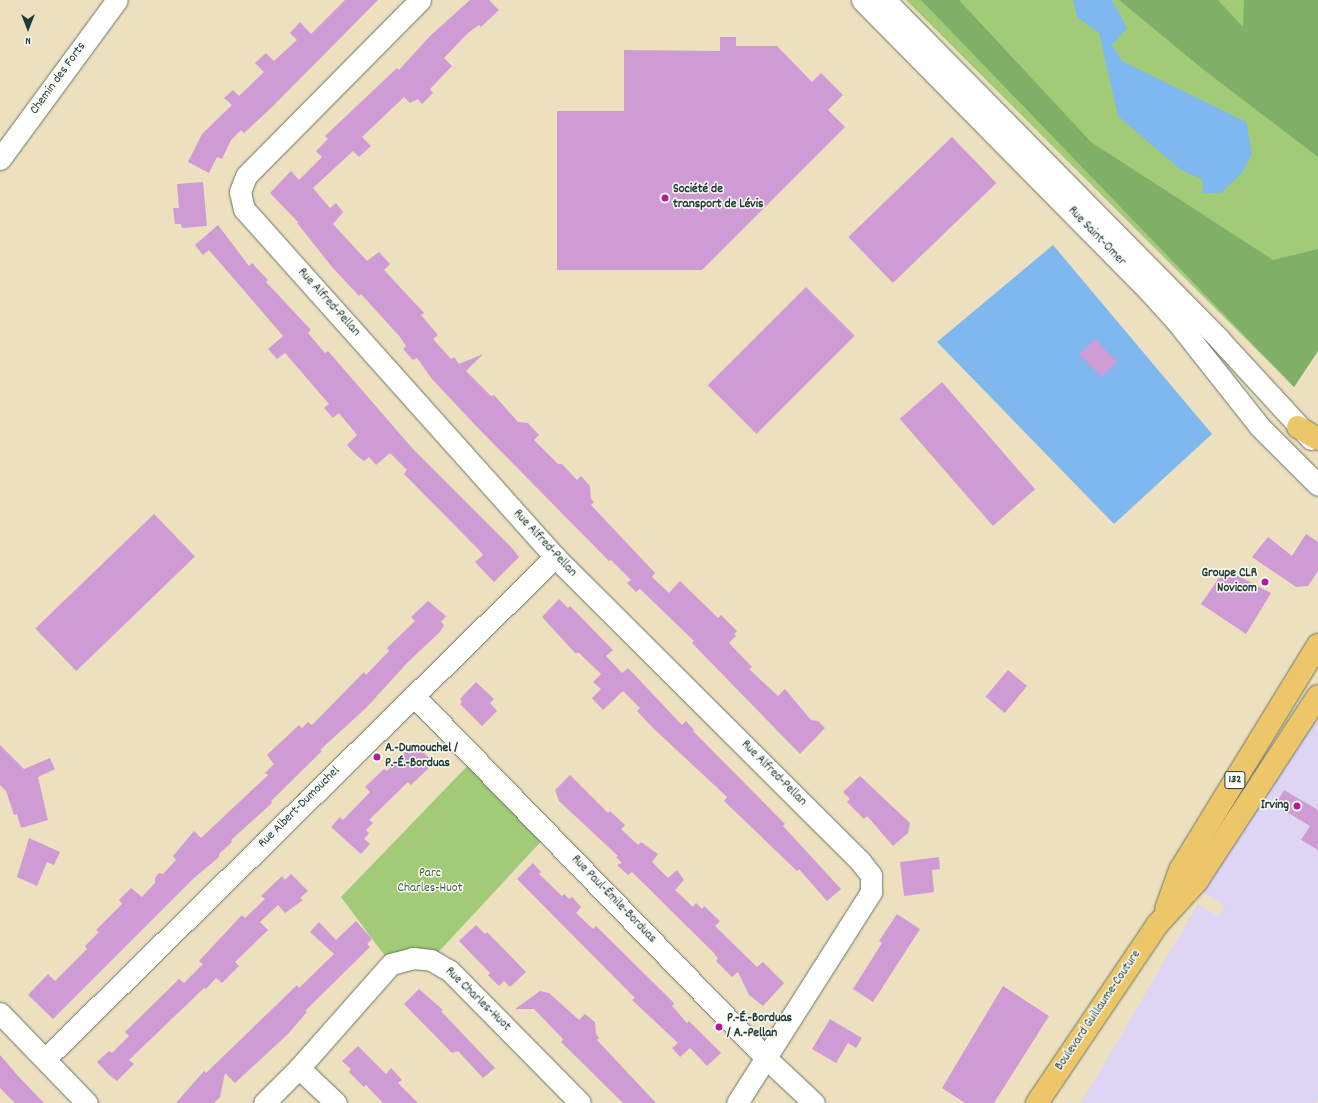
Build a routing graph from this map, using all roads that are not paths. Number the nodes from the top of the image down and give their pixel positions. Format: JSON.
{"nodes":[{"id":1,"x":117,"y":0,"type":"edge"},
{"id":2,"x":420,"y":0,"type":"edge"},
{"id":3,"x":862,"y":0,"type":"edge"},
{"id":4,"x":885,"y":0,"type":"edge"},
{"id":5,"x":0,"y":159,"type":"edge"},
{"id":6,"x":1298,"y":427,"type":"junction"},
{"id":7,"x":1318,"y":439,"type":"edge"},
{"id":8,"x":1318,"y":446,"type":"edge"},
{"id":9,"x":1318,"y":485,"type":"edge"},
{"id":10,"x":555,"y":557,"type":"junction"},
{"id":11,"x":1318,"y":645,"type":"edge"},
{"id":12,"x":414,"y":696,"type":"junction"},
{"id":13,"x":1318,"y":696,"type":"edge"},
{"id":14,"x":1162,"y":919,"type":"junction"},
{"id":15,"x":0,"y":1013,"type":"edge"},
{"id":16,"x":765,"y":1057,"type":"junction"},
{"id":17,"x":45,"y":1059,"type":"junction"},
{"id":18,"x":299,"y":1068,"type":"junction"},
{"id":19,"x":87,"y":1103,"type":"edge"},
{"id":20,"x":264,"y":1103,"type":"edge"},
{"id":21,"x":336,"y":1103,"type":"edge"},
{"id":22,"x":580,"y":1103,"type":"edge"},
{"id":23,"x":737,"y":1103,"type":"edge"},
{"id":24,"x":814,"y":1103,"type":"edge"},
{"id":25,"x":1038,"y":1103,"type":"edge"}],
"edges":[{"from":1,"to":5,"type":"street","name":"Chemin des Forts"},
{"from":2,"to":10,"type":"street","name":"Rue Alfred-Pellan"},
{"from":3,"to":9,"type":"street","name":"Rue Saint-Omer"},
{"from":4,"to":6,"type":"street","name":"Rue Saint-Omer"},
{"from":6,"to":7,"type":"main road"},
{"from":6,"to":8,"type":"street","name":"Rue Saint-Omer"},
{"from":10,"to":12,"type":"street","name":"Rue Albert-Dumouchel"},
{"from":10,"to":16,"type":"street","name":"Rue Alfred-Pellan"},
{"from":11,"to":14,"type":"main road","name":"Boulevard Guillaume-Couture","number":"132"},
{"from":12,"to":16,"type":"street","name":"Rue Paul-Émile-Borduas"},
{"from":12,"to":17,"type":"street","name":"Rue Albert-Dumouchel"},
{"from":13,"to":14,"type":"main road","name":"Boulevard Guillaume-Couture","number":"132"},
{"from":14,"to":25,"type":"main road","name":"Boulevard Guillaume-Couture","number":"132"},
{"from":15,"to":17,"type":"street"},
{"from":16,"to":23,"type":"street","name":"Rue Alfred-Pellan"},
{"from":16,"to":24,"type":"street","name":"Rue Paul-Émile-Borduas"},
{"from":17,"to":19,"type":"street"},
{"from":18,"to":20,"type":"street","name":"Rue Charles-Huot"},
{"from":18,"to":21,"type":"street"},
{"from":18,"to":22,"type":"street","name":"Rue Charles-Huot"}]}
